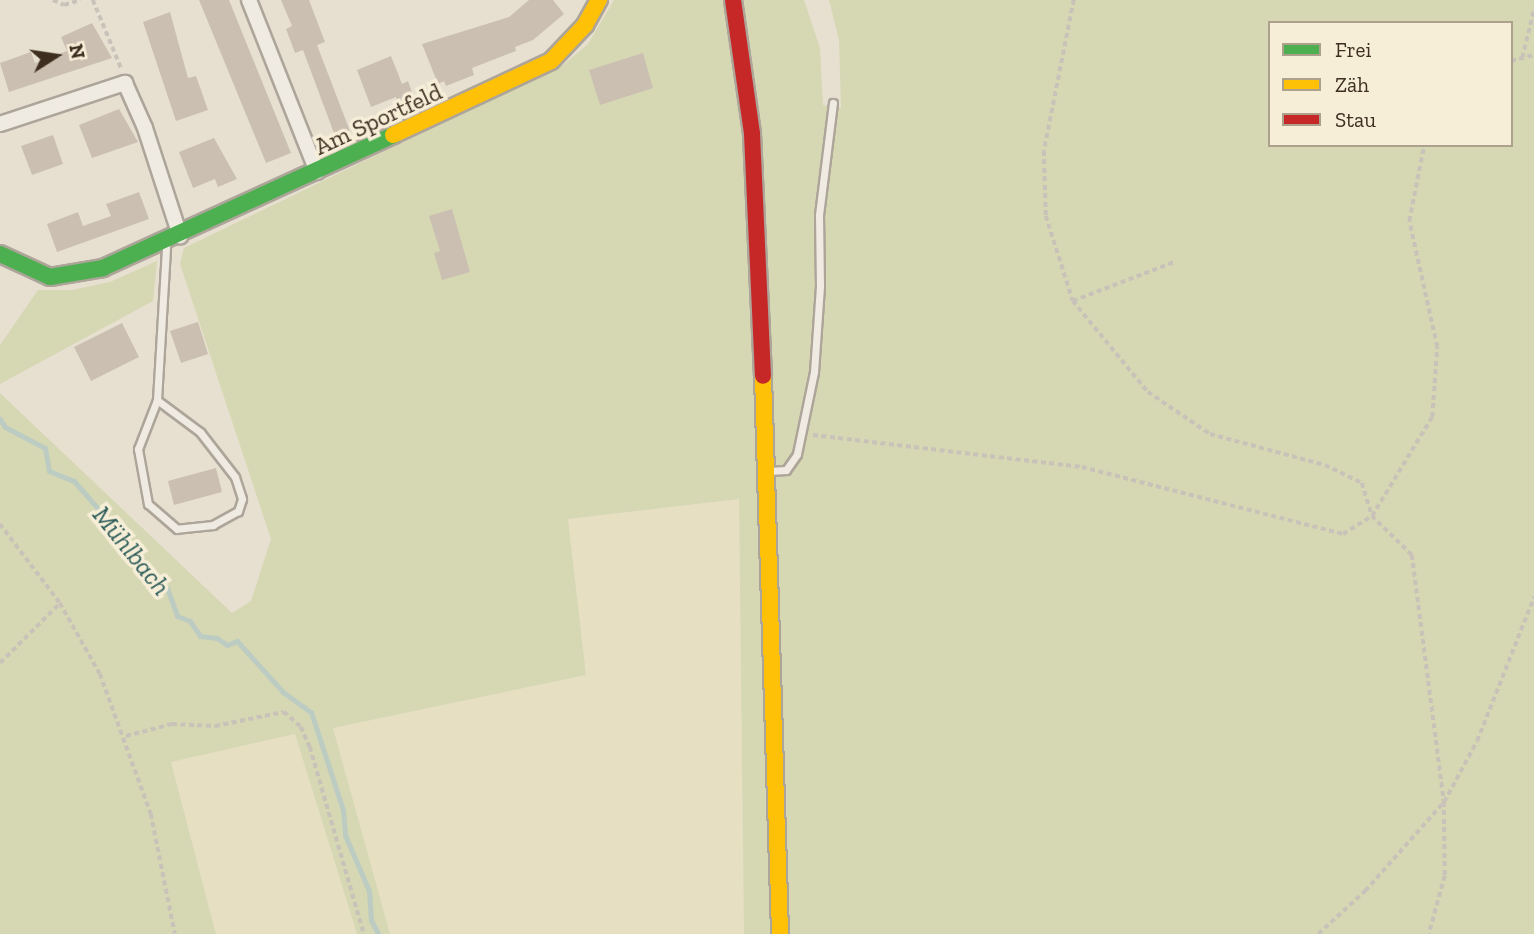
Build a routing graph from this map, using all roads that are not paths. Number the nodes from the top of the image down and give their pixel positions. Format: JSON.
{"nodes":[{"id":1,"x":249,"y":0,"type":"edge"},
{"id":2,"x":599,"y":0,"type":"edge"},
{"id":3,"x":733,"y":0,"type":"edge"},
{"id":4,"x":833,"y":103,"type":"dead end"},
{"id":5,"x":0,"y":124,"type":"edge"},
{"id":6,"x":317,"y":172,"type":"junction"},
{"id":7,"x":166,"y":242,"type":"junction"},
{"id":8,"x":0,"y":254,"type":"edge"},
{"id":9,"x":157,"y":400,"type":"junction"},
{"id":10,"x":768,"y":471,"type":"junction"},
{"id":11,"x":780,"y":934,"type":"edge"}],
"edges":[{"from":1,"to":6,"type":"street"},
{"from":2,"to":6,"type":"main road","name":"Am Sportfeld"},
{"from":3,"to":10,"type":"main road"},
{"from":4,"to":10,"type":"lane"},
{"from":5,"to":7,"type":"street"},
{"from":6,"to":7,"type":"main road","name":"Am Sportfeld"},
{"from":7,"to":8,"type":"main road","name":"Am Sportfeld"},
{"from":7,"to":9,"type":"lane"},
{"from":9,"to":9,"type":"lane"},
{"from":10,"to":11,"type":"main road"}]}
